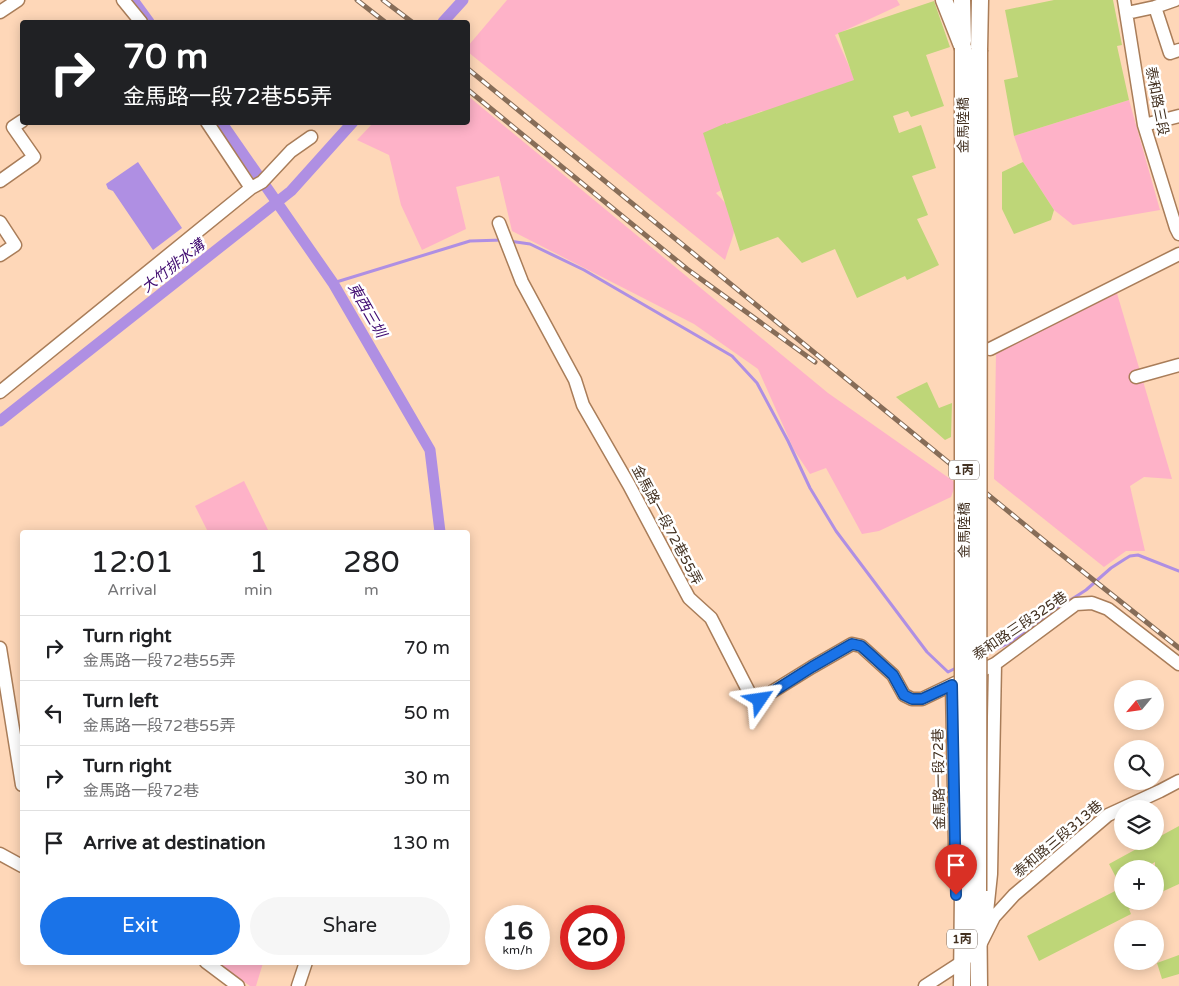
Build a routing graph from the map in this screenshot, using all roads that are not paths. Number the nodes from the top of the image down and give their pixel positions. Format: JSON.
{"nodes":[{"id":1,"x":18,"y":0,"type":"edge"},
{"id":2,"x":123,"y":0,"type":"edge"},
{"id":3,"x":944,"y":0,"type":"edge"},
{"id":4,"x":962,"y":0,"type":"edge"},
{"id":5,"x":980,"y":0,"type":"edge"},
{"id":6,"x":1124,"y":0,"type":"edge"},
{"id":7,"x":1175,"y":0,"type":"edge"},
{"id":8,"x":1156,"y":7,"type":"junction"},
{"id":9,"x":0,"y":12,"type":"edge"},
{"id":10,"x":1127,"y":13,"type":"junction"},
{"id":11,"x":139,"y":20,"type":"edge"},
{"id":12,"x":962,"y":48,"type":"junction"},
{"id":13,"x":1179,"y":50,"type":"edge"},
{"id":14,"x":1179,"y":116,"type":"edge"},
{"id":15,"x":20,"y":122,"type":"edge"},
{"id":16,"x":1144,"y":124,"type":"junction"},
{"id":17,"x":209,"y":125,"type":"edge"},
{"id":18,"x":311,"y":137,"type":"dead end"},
{"id":19,"x":0,"y":181,"type":"edge"},
{"id":20,"x":251,"y":188,"type":"junction"},
{"id":21,"x":0,"y":222,"type":"edge"},
{"id":22,"x":500,"y":223,"type":"dead end"},
{"id":23,"x":1179,"y":234,"type":"edge"},
{"id":24,"x":1179,"y":254,"type":"edge"},
{"id":25,"x":0,"y":255,"type":"edge"},
{"id":26,"x":990,"y":349,"type":"dead end"},
{"id":27,"x":1179,"y":365,"type":"edge"},
{"id":28,"x":1136,"y":377,"type":"dead end"},
{"id":29,"x":0,"y":392,"type":"edge"},
{"id":30,"x":0,"y":648,"type":"edge"},
{"id":31,"x":995,"y":664,"type":"junction"},
{"id":32,"x":1179,"y":664,"type":"edge"},
{"id":33,"x":952,"y":685,"type":"junction"},
{"id":34,"x":20,"y":773,"type":"edge"},
{"id":35,"x":1179,"y":781,"type":"edge"},
{"id":36,"x":0,"y":854,"type":"edge"},
{"id":37,"x":20,"y":865,"type":"edge"},
{"id":38,"x":971,"y":891,"type":"junction"},
{"id":39,"x":979,"y":947,"type":"junction"},
{"id":40,"x":962,"y":962,"type":"junction"},
{"id":41,"x":210,"y":965,"type":"edge"},
{"id":42,"x":305,"y":965,"type":"edge"},
{"id":43,"x":238,"y":986,"type":"edge"},
{"id":44,"x":298,"y":986,"type":"edge"},
{"id":45,"x":925,"y":986,"type":"edge"},
{"id":46,"x":962,"y":986,"type":"edge"},
{"id":47,"x":979,"y":986,"type":"edge"}],
"edges":[{"from":1,"to":9,"type":"street"},
{"from":2,"to":11,"type":"street"},
{"from":3,"to":12,"type":"main road"},
{"from":4,"to":12,"type":"main road","number":"1丙"},
{"from":5,"to":38,"type":"main road","name":"金馬陸橋","number":"1丙","bridge":true},
{"from":6,"to":10,"type":"street","name":"泰和路三段"},
{"from":7,"to":8,"type":"street"},
{"from":8,"to":10,"type":"street"},
{"from":8,"to":13,"type":"street"},
{"from":10,"to":16,"type":"street","name":"泰和路三段"},
{"from":12,"to":38,"type":"main road","name":"金馬陸橋","number":"1丙","bridge":true},
{"from":14,"to":16,"type":"street"},
{"from":15,"to":19,"type":"street"},
{"from":16,"to":23,"type":"street","name":"泰和路三段"},
{"from":17,"to":20,"type":"street"},
{"from":18,"to":20,"type":"street"},
{"from":20,"to":29,"type":"street"},
{"from":21,"to":25,"type":"street"},
{"from":22,"to":33,"type":"street","name":"金馬路一段72巷55弄"},
{"from":24,"to":26,"type":"street"},
{"from":27,"to":28,"type":"street"},
{"from":30,"to":34,"type":"street"},
{"from":31,"to":32,"type":"street","name":"泰和路三段325巷"},
{"from":31,"to":33,"type":"street","name":"泰和路三段325巷"},
{"from":31,"to":39,"type":"street"},
{"from":33,"to":40,"type":"street","name":"金馬路一段72巷"},
{"from":35,"to":39,"type":"street","name":"泰和路三段313巷"},
{"from":36,"to":37,"type":"street"},
{"from":38,"to":39,"type":"main road","number":"1丙"},
{"from":38,"to":40,"type":"main road","number":"1丙"},
{"from":39,"to":40,"type":"street"},
{"from":39,"to":47,"type":"main road","number":"1丙"},
{"from":40,"to":45,"type":"street"},
{"from":40,"to":46,"type":"main road","number":"1丙"},
{"from":41,"to":43,"type":"street"},
{"from":42,"to":44,"type":"street"}]}
